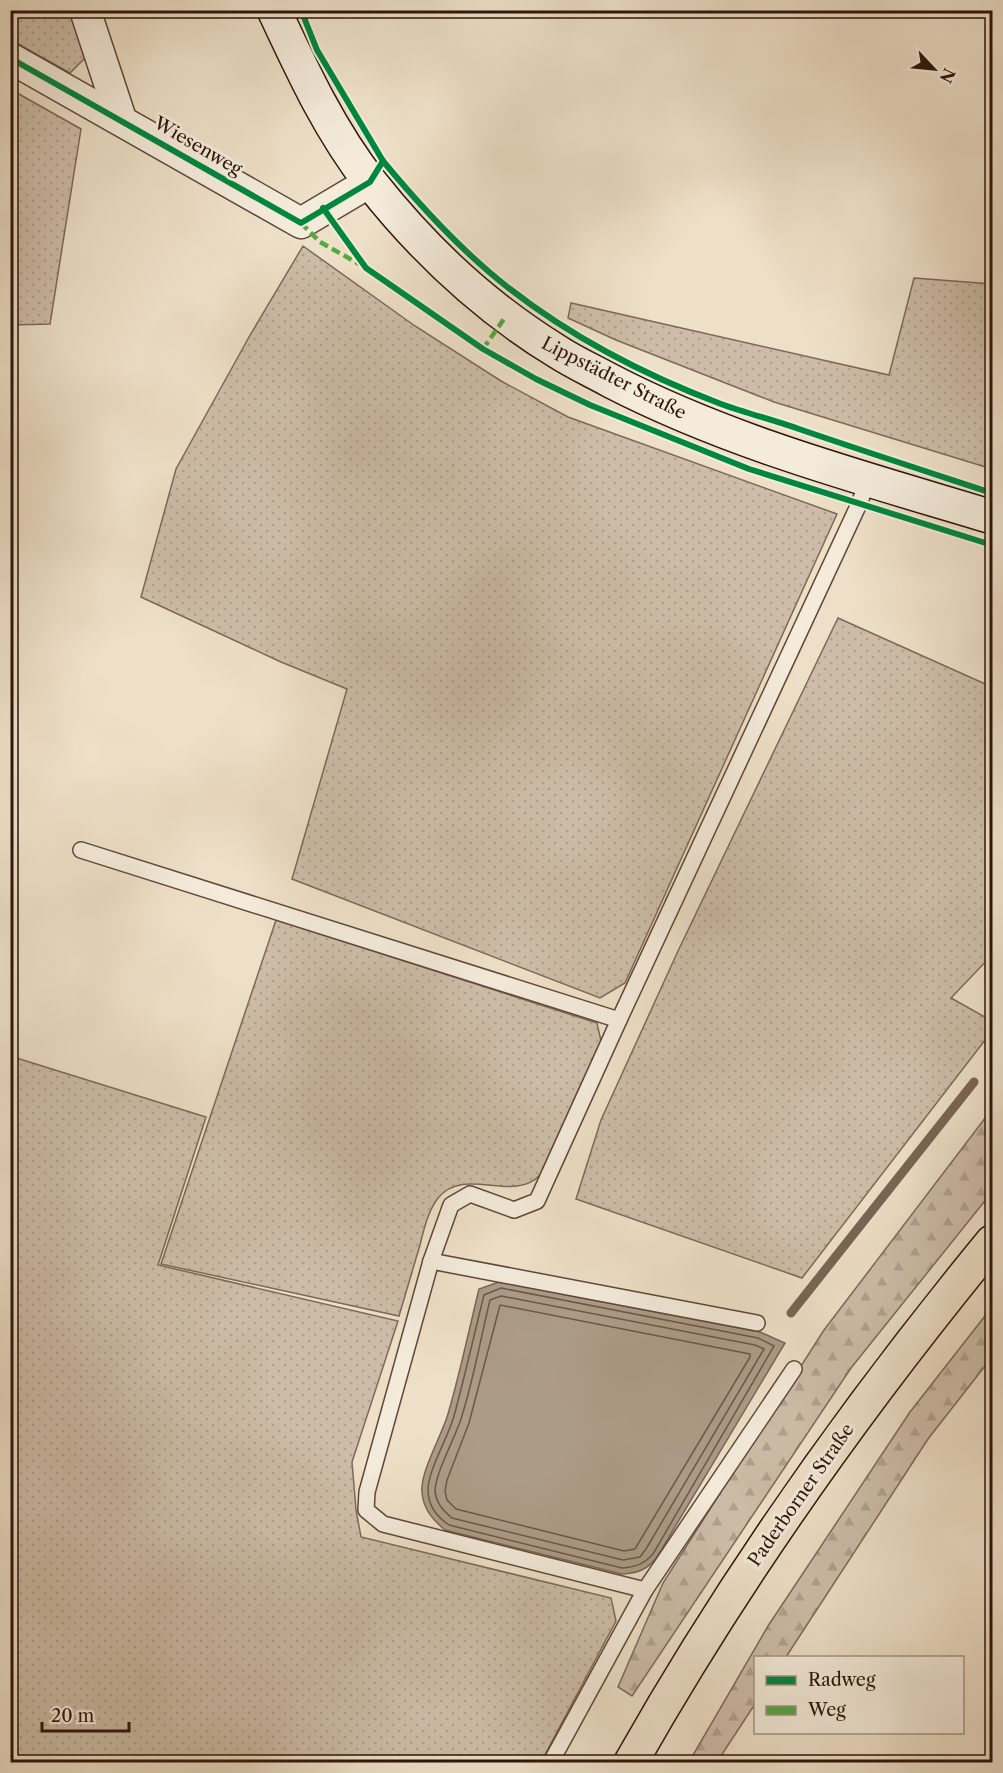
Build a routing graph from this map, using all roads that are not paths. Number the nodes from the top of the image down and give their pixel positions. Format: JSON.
{"nodes":[{"id":1,"x":85,"y":10,"type":"edge"},
{"id":2,"x":274,"y":10,"type":"edge"},
{"id":3,"x":10,"y":57,"type":"edge"},
{"id":4,"x":121,"y":119,"type":"junction"},
{"id":5,"x":370,"y":182,"type":"junction"},
{"id":6,"x":868,"y":480,"type":"junction"},
{"id":7,"x":993,"y":517,"type":"edge"},
{"id":8,"x":81,"y":850,"type":"dead end"},
{"id":9,"x":619,"y":1020,"type":"junction"},
{"id":10,"x":993,"y":1242,"type":"edge"},
{"id":11,"x":431,"y":1261,"type":"junction"},
{"id":12,"x":756,"y":1323,"type":"dead end"},
{"id":13,"x":794,"y":1370,"type":"dead end"},
{"id":14,"x":645,"y":1590,"type":"junction"},
{"id":15,"x":551,"y":1762,"type":"edge"},
{"id":16,"x":631,"y":1762,"type":"edge"}],
"edges":[{"from":1,"to":4,"type":"street"},
{"from":2,"to":5,"type":"main road","name":"Lippstädter Straße"},
{"from":3,"to":4,"type":"street","name":"Wiesenweg"},
{"from":4,"to":5,"type":"street","name":"Wiesenweg"},
{"from":5,"to":6,"type":"main road","name":"Lippstädter Straße"},
{"from":6,"to":7,"type":"main road","name":"Lippstädter Straße"},
{"from":6,"to":9,"type":"lane"},
{"from":8,"to":9,"type":"lane"},
{"from":9,"to":11,"type":"lane"},
{"from":10,"to":16,"type":"main road","name":"Paderborner Straße"},
{"from":11,"to":12,"type":"lane"},
{"from":11,"to":14,"type":"lane"},
{"from":13,"to":14,"type":"lane"},
{"from":14,"to":15,"type":"lane"}]}
